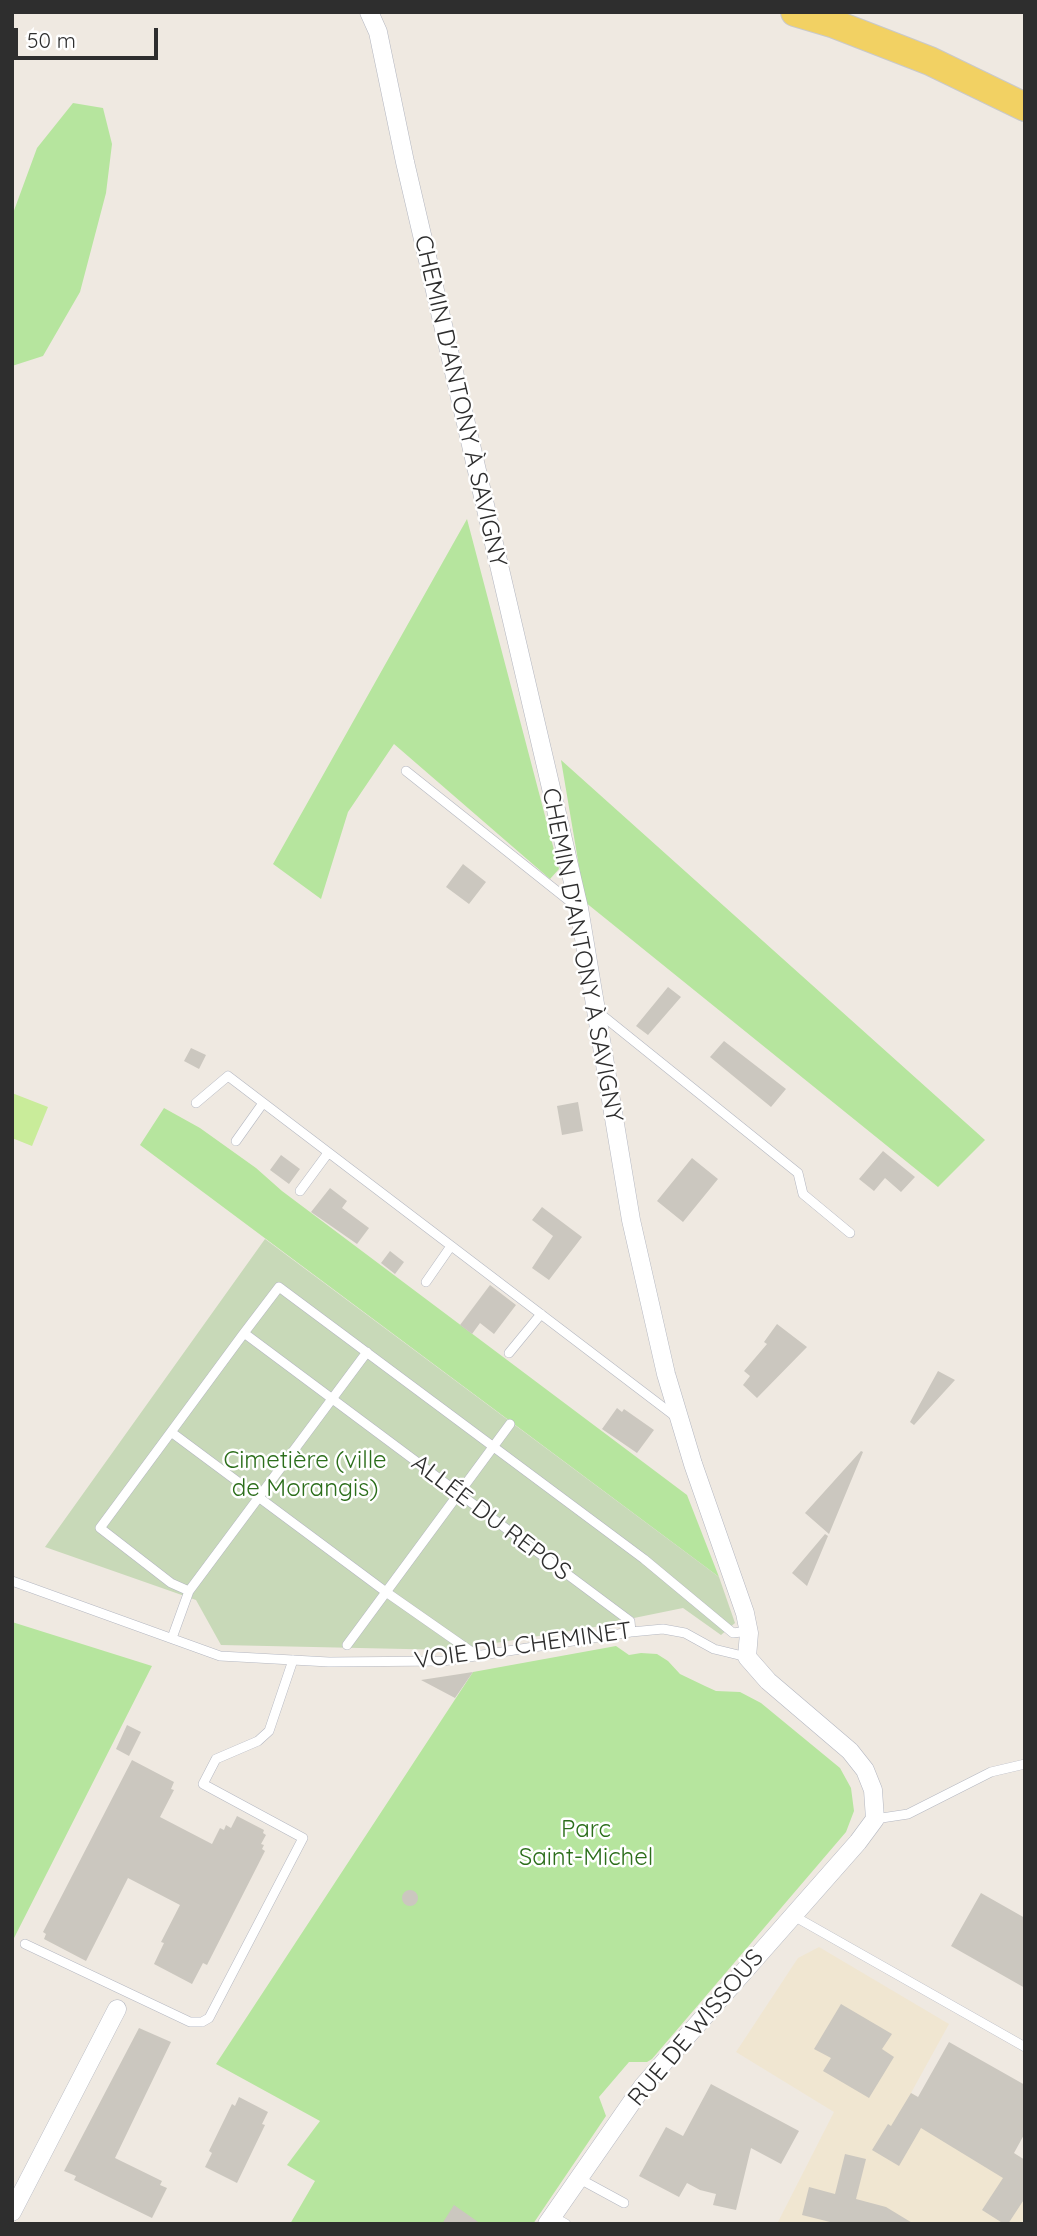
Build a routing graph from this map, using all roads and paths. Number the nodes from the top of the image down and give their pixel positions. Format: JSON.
{"nodes":[{"id":1,"x":369,"y":12,"type":"edge"},
{"id":2,"x":795,"y":12,"type":"edge"},
{"id":3,"x":1025,"y":107,"type":"edge"},
{"id":4,"x":406,"y":771,"type":"dead end"},
{"id":5,"x":579,"y":908,"type":"junction"},
{"id":6,"x":596,"y":1011,"type":"junction"},
{"id":7,"x":196,"y":1103,"type":"dead end"},
{"id":8,"x":263,"y":1103,"type":"junction"},
{"id":9,"x":236,"y":1141,"type":"dead end"},
{"id":10,"x":328,"y":1153,"type":"junction"},
{"id":11,"x":300,"y":1191,"type":"dead end"},
{"id":12,"x":850,"y":1233,"type":"dead end"},
{"id":13,"x":451,"y":1247,"type":"junction"},
{"id":14,"x":426,"y":1282,"type":"dead end"},
{"id":15,"x":541,"y":1314,"type":"junction"},
{"id":16,"x":244,"y":1333,"type":"junction"},
{"id":17,"x":367,"y":1352,"type":"junction"},
{"id":18,"x":509,"y":1353,"type":"dead end"},
{"id":19,"x":332,"y":1398,"type":"junction"},
{"id":20,"x":680,"y":1420,"type":"junction"},
{"id":21,"x":510,"y":1424,"type":"dead end"},
{"id":22,"x":171,"y":1432,"type":"junction"},
{"id":23,"x":494,"y":1446,"type":"junction"},
{"id":24,"x":459,"y":1493,"type":"junction"},
{"id":25,"x":259,"y":1496,"type":"junction"},
{"id":26,"x":12,"y":1581,"type":"edge"},
{"id":27,"x":189,"y":1591,"type":"junction"},
{"id":28,"x":386,"y":1591,"type":"junction"},
{"id":29,"x":749,"y":1631,"type":"junction"},
{"id":30,"x":631,"y":1632,"type":"junction"},
{"id":31,"x":172,"y":1638,"type":"junction"},
{"id":32,"x":347,"y":1645,"type":"dead end"},
{"id":33,"x":480,"y":1657,"type":"junction"},
{"id":34,"x":747,"y":1657,"type":"junction"},
{"id":35,"x":293,"y":1660,"type":"junction"},
{"id":36,"x":1025,"y":1764,"type":"edge"},
{"id":37,"x":876,"y":1819,"type":"junction"},
{"id":38,"x":792,"y":1915,"type":"junction"},
{"id":39,"x":25,"y":1944,"type":"dead end"},
{"id":40,"x":124,"y":1991,"type":"junction"},
{"id":41,"x":117,"y":2009,"type":"joint"},
{"id":42,"x":1025,"y":2048,"type":"edge"},
{"id":43,"x":578,"y":2178,"type":"junction"},
{"id":44,"x":625,"y":2203,"type":"dead end"},
{"id":45,"x":12,"y":2212,"type":"edge"},
{"id":46,"x":555,"y":2221,"type":"edge"}],
"edges":[{"from":1,"to":5,"type":"street","name":"CHEMIN D'ANTONY À SAVIGNY"},
{"from":2,"to":3,"type":"main road"},
{"from":4,"to":5,"type":"lane"},
{"from":5,"to":6,"type":"street","name":"CHEMIN D'ANTONY À SAVIGNY"},
{"from":6,"to":12,"type":"lane"},
{"from":6,"to":20,"type":"street","name":"CHEMIN D'ANTONY À SAVIGNY"},
{"from":7,"to":8,"type":"lane"},
{"from":8,"to":9,"type":"lane"},
{"from":8,"to":10,"type":"lane"},
{"from":10,"to":11,"type":"lane"},
{"from":10,"to":13,"type":"lane"},
{"from":13,"to":14,"type":"lane"},
{"from":13,"to":15,"type":"lane"},
{"from":15,"to":18,"type":"lane"},
{"from":15,"to":20,"type":"lane"},
{"from":16,"to":17,"type":"lane"},
{"from":16,"to":19,"type":"lane","name":"ALLÉE DU REPOS"},
{"from":16,"to":22,"type":"lane"},
{"from":17,"to":19,"type":"lane"},
{"from":17,"to":23,"type":"lane"},
{"from":19,"to":24,"type":"lane","name":"ALLÉE DU REPOS"},
{"from":19,"to":25,"type":"lane"},
{"from":20,"to":29,"type":"street","name":"CHEMIN D'ANTONY À SAVIGNY"},
{"from":21,"to":23,"type":"lane"},
{"from":22,"to":25,"type":"lane"},
{"from":22,"to":27,"type":"lane"},
{"from":23,"to":24,"type":"lane"},
{"from":23,"to":29,"type":"lane"},
{"from":24,"to":28,"type":"lane"},
{"from":24,"to":30,"type":"lane","name":"ALLÉE DU REPOS"},
{"from":25,"to":27,"type":"lane"},
{"from":25,"to":28,"type":"lane"},
{"from":26,"to":31,"type":"lane","name":"VOIE DU CHEMINET"},
{"from":27,"to":31,"type":"lane"},
{"from":28,"to":32,"type":"lane"},
{"from":28,"to":33,"type":"lane"},
{"from":29,"to":34,"type":"street","name":"CHEMIN D'ANTONY À SAVIGNY"},
{"from":30,"to":33,"type":"lane","name":"VOIE DU CHEMINET"},
{"from":30,"to":34,"type":"lane","name":"VOIE DU CHEMINET"},
{"from":31,"to":35,"type":"lane","name":"VOIE DU CHEMINET"},
{"from":33,"to":35,"type":"lane","name":"VOIE DU CHEMINET"},
{"from":34,"to":37,"type":"street"},
{"from":35,"to":40,"type":"lane"},
{"from":36,"to":37,"type":"lane"},
{"from":37,"to":38,"type":"street","name":"RUE DE WISSOUS"},
{"from":38,"to":42,"type":"lane"},
{"from":38,"to":43,"type":"street","name":"RUE DE WISSOUS"},
{"from":39,"to":40,"type":"lane"},
{"from":40,"to":41,"type":"lane"},
{"from":41,"to":45,"type":"street"},
{"from":43,"to":44,"type":"lane"},
{"from":43,"to":46,"type":"street","name":"RUE DE WISSOUS"}]}
